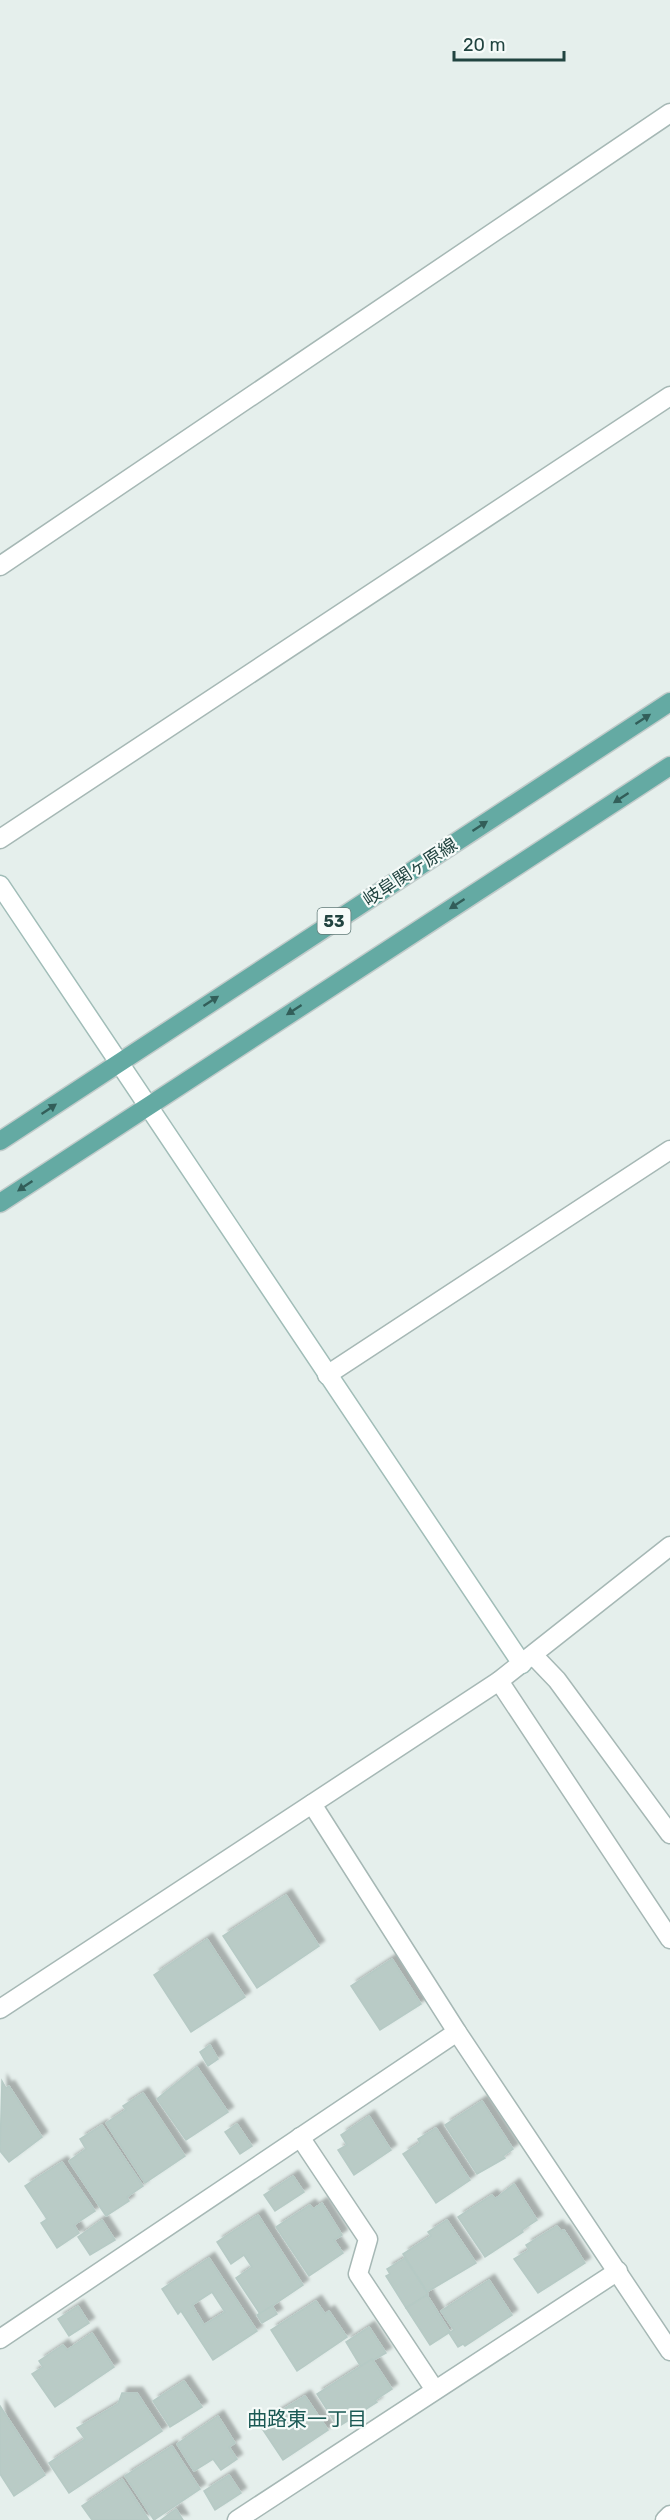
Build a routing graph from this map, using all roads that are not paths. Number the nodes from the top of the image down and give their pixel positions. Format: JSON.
{"nodes":[{"id":1,"x":670,"y":113,"type":"edge"},
{"id":2,"x":670,"y":396,"type":"edge"},
{"id":3,"x":0,"y":566,"type":"edge"},
{"id":4,"x":670,"y":702,"type":"edge"},
{"id":5,"x":670,"y":766,"type":"edge"},
{"id":6,"x":0,"y":839,"type":"edge"},
{"id":7,"x":0,"y":885,"type":"edge"},
{"id":8,"x":117,"y":1063,"type":"junction"},
{"id":9,"x":146,"y":1106,"type":"junction"},
{"id":10,"x":0,"y":1141,"type":"edge"},
{"id":11,"x":670,"y":1150,"type":"edge"},
{"id":12,"x":0,"y":1203,"type":"edge"},
{"id":13,"x":327,"y":1375,"type":"junction"},
{"id":14,"x":670,"y":1546,"type":"edge"},
{"id":15,"x":528,"y":1660,"type":"junction"},
{"id":16,"x":499,"y":1681,"type":"junction"},
{"id":17,"x":312,"y":1804,"type":"junction"},
{"id":18,"x":670,"y":1834,"type":"edge"},
{"id":19,"x":670,"y":1939,"type":"edge"},
{"id":20,"x":0,"y":2009,"type":"edge"},
{"id":21,"x":457,"y":2032,"type":"junction"},
{"id":22,"x":300,"y":2137,"type":"junction"},
{"id":23,"x":618,"y":2271,"type":"junction"},
{"id":24,"x":0,"y":2339,"type":"edge"},
{"id":25,"x":670,"y":2351,"type":"edge"},
{"id":26,"x":435,"y":2390,"type":"junction"},
{"id":27,"x":670,"y":2515,"type":"edge"},
{"id":28,"x":246,"y":2518,"type":"edge"},
{"id":29,"x":666,"y":2520,"type":"edge"}],
"edges":[{"from":1,"to":3,"type":"street"},
{"from":2,"to":6,"type":"street"},
{"from":8,"to":4,"type":"main road","name":"岐阜関ヶ原線","number":"53","one_way":true},
{"from":5,"to":9,"type":"main road","one_way":true},
{"from":7,"to":8,"type":"street"},
{"from":8,"to":9,"type":"street"},
{"from":10,"to":8,"type":"main road","name":"岐阜関ヶ原線","number":"53","one_way":true},
{"from":9,"to":12,"type":"main road","one_way":true},
{"from":9,"to":13,"type":"street"},
{"from":11,"to":13,"type":"street"},
{"from":13,"to":15,"type":"street"},
{"from":14,"to":15,"type":"street"},
{"from":15,"to":16,"type":"street"},
{"from":15,"to":18,"type":"street"},
{"from":16,"to":17,"type":"street"},
{"from":16,"to":19,"type":"street"},
{"from":17,"to":20,"type":"street"},
{"from":17,"to":21,"type":"street"},
{"from":21,"to":22,"type":"street"},
{"from":21,"to":23,"type":"street"},
{"from":22,"to":24,"type":"street"},
{"from":22,"to":26,"type":"street"},
{"from":23,"to":25,"type":"street"},
{"from":23,"to":26,"type":"street"},
{"from":26,"to":28,"type":"street"},
{"from":27,"to":29,"type":"street"}]}
